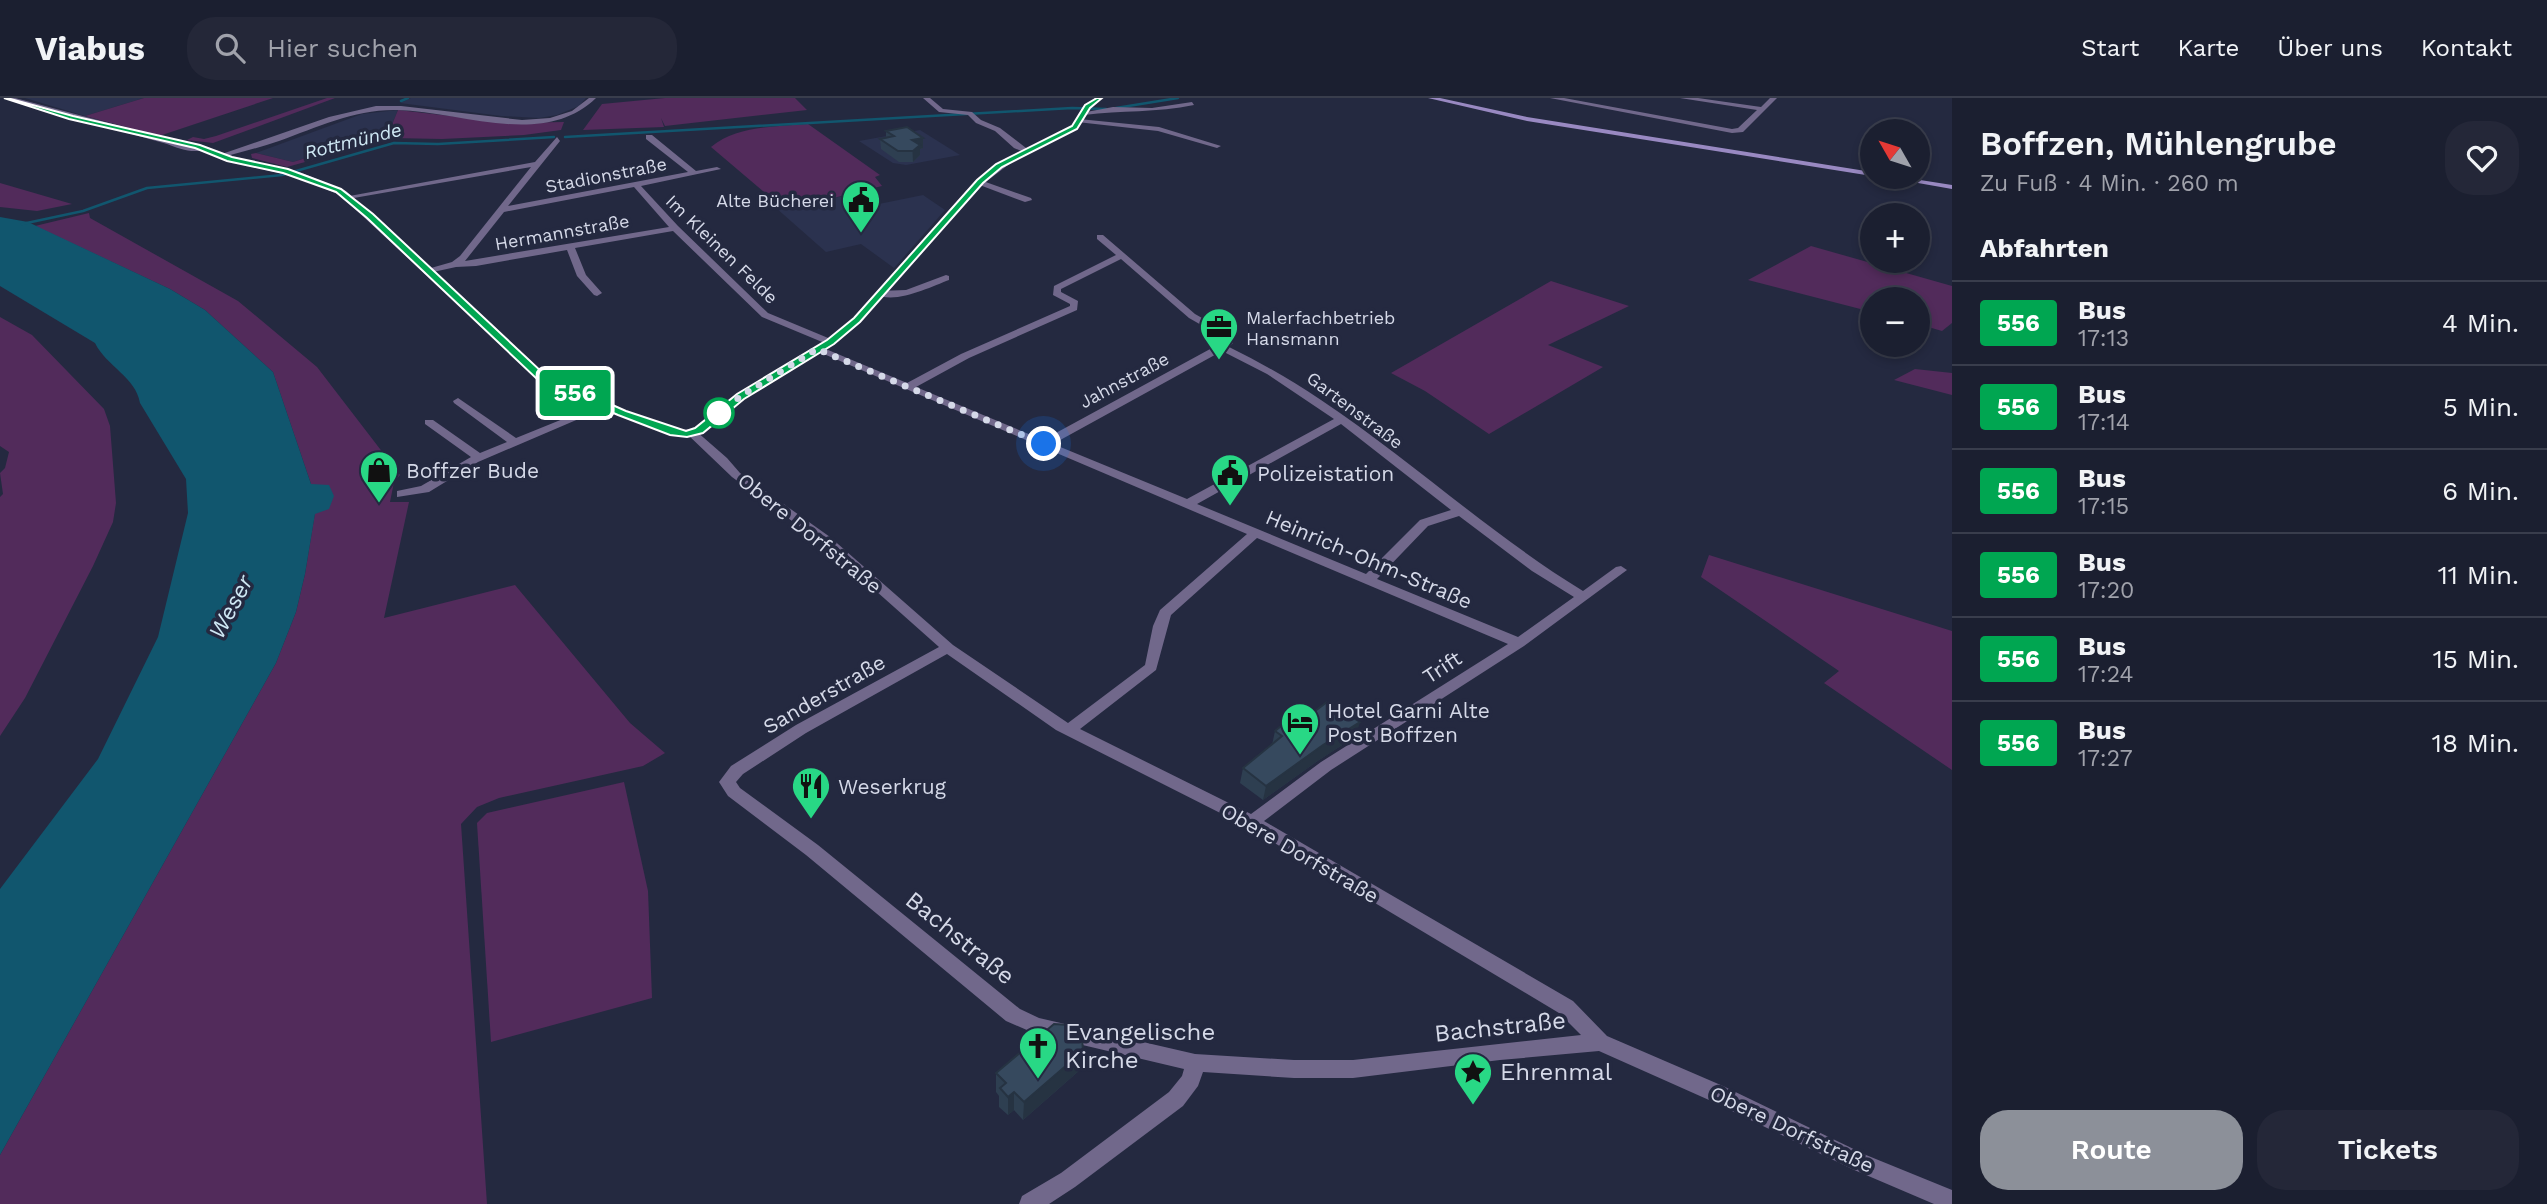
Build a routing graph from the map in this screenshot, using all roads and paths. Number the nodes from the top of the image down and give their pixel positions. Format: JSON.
{"nodes":[{"id":1,"x":7,"y":98,"type":"edge"},
{"id":2,"x":593,"y":98,"type":"edge"},
{"id":3,"x":926,"y":98,"type":"edge"},
{"id":4,"x":1099,"y":98,"type":"edge"},
{"id":5,"x":1431,"y":98,"type":"edge"},
{"id":6,"x":1553,"y":98,"type":"edge"},
{"id":7,"x":1683,"y":98,"type":"edge"},
{"id":8,"x":1774,"y":98,"type":"edge"},
{"id":9,"x":1192,"y":104,"type":"dead end"},
{"id":10,"x":1765,"y":109,"type":"junction"},
{"id":11,"x":1086,"y":110,"type":"junction"},
{"id":12,"x":1079,"y":121,"type":"junction"},
{"id":13,"x":649,"y":137,"type":"dead end"},
{"id":14,"x":557,"y":139,"type":"dead end"},
{"id":15,"x":257,"y":146,"type":"junction"},
{"id":16,"x":1217,"y":146,"type":"dead end"},
{"id":17,"x":1026,"y":151,"type":"junction"},
{"id":18,"x":224,"y":155,"type":"junction"},
{"id":19,"x":236,"y":156,"type":"junction"},
{"id":20,"x":251,"y":163,"type":"junction"},
{"id":21,"x":536,"y":164,"type":"junction"},
{"id":22,"x":718,"y":169,"type":"dead end"},
{"id":23,"x":1860,"y":172,"type":"edge"},
{"id":24,"x":694,"y":173,"type":"junction"},
{"id":25,"x":980,"y":182,"type":"junction"},
{"id":26,"x":1930,"y":184,"type":"edge"},
{"id":27,"x":637,"y":186,"type":"junction"},
{"id":28,"x":1952,"y":187,"type":"edge"},
{"id":29,"x":348,"y":197,"type":"junction"},
{"id":30,"x":1028,"y":200,"type":"dead end"},
{"id":31,"x":500,"y":210,"type":"junction"},
{"id":32,"x":675,"y":228,"type":"junction"},
{"id":33,"x":1100,"y":237,"type":"dead end"},
{"id":34,"x":570,"y":247,"type":"junction"},
{"id":35,"x":1122,"y":255,"type":"junction"},
{"id":36,"x":454,"y":264,"type":"junction"},
{"id":37,"x":427,"y":272,"type":"junction"},
{"id":38,"x":946,"y":278,"type":"dead end"},
{"id":39,"x":597,"y":293,"type":"dead end"},
{"id":40,"x":880,"y":294,"type":"junction"},
{"id":41,"x":830,"y":342,"type":"junction"},
{"id":42,"x":1222,"y":347,"type":"junction"},
{"id":43,"x":817,"y":349,"type":"junction"},
{"id":44,"x":906,"y":387,"type":"junction"},
{"id":45,"x":458,"y":401,"type":"dead end"},
{"id":46,"x":604,"y":406,"type":"junction"},
{"id":47,"x":1341,"y":419,"type":"junction"},
{"id":48,"x":429,"y":422,"type":"dead end"},
{"id":49,"x":686,"y":434,"type":"junction"},
{"id":50,"x":514,"y":443,"type":"junction"},
{"id":51,"x":1044,"y":444,"type":"junction"},
{"id":52,"x":479,"y":458,"type":"junction"},
{"id":53,"x":401,"y":494,"type":"dead end"},
{"id":54,"x":1187,"y":504,"type":"junction"},
{"id":55,"x":1459,"y":512,"type":"junction"},
{"id":56,"x":1255,"y":533,"type":"junction"},
{"id":57,"x":1620,"y":570,"type":"dead end"},
{"id":58,"x":1368,"y":580,"type":"junction"},
{"id":59,"x":1583,"y":597,"type":"junction"},
{"id":60,"x":1519,"y":643,"type":"junction"},
{"id":61,"x":947,"y":648,"type":"junction"},
{"id":62,"x":1069,"y":730,"type":"junction"},
{"id":63,"x":727,"y":782,"type":"joint"},
{"id":64,"x":1252,"y":822,"type":"junction"},
{"id":65,"x":1600,"y":1042,"type":"junction"},
{"id":66,"x":1195,"y":1063,"type":"junction"},
{"id":67,"x":1952,"y":1201,"type":"edge"},
{"id":68,"x":1030,"y":1204,"type":"edge"}],
"edges":[{"from":1,"to":18,"type":"street"},
{"from":2,"to":15,"type":"street"},
{"from":3,"to":17,"type":"street"},
{"from":4,"to":11,"type":"street"},
{"from":5,"to":23,"type":"main road"},
{"from":6,"to":10,"type":"street"},
{"from":7,"to":10,"type":"street"},
{"from":8,"to":10,"type":"street"},
{"from":9,"to":11,"type":"street"},
{"from":11,"to":12,"type":"street"},
{"from":12,"to":16,"type":"street"},
{"from":12,"to":17,"type":"street"},
{"from":13,"to":24,"type":"street"},
{"from":14,"to":21,"type":"street"},
{"from":15,"to":18,"type":"street"},
{"from":15,"to":19,"type":"street"},
{"from":17,"to":25,"type":"street"},
{"from":18,"to":19,"type":"street"},
{"from":18,"to":20,"type":"street"},
{"from":19,"to":20,"type":"street"},
{"from":20,"to":29,"type":"street"},
{"from":21,"to":29,"type":"street"},
{"from":21,"to":31,"type":"street"},
{"from":22,"to":24,"type":"street","name":"Stadionstraße"},
{"from":24,"to":27,"type":"street","name":"Stadionstraße"},
{"from":25,"to":30,"type":"street"},
{"from":25,"to":40,"type":"street"},
{"from":26,"to":28,"type":"main road"},
{"from":27,"to":31,"type":"street","name":"Stadionstraße"},
{"from":27,"to":32,"type":"street","name":"Im Kleinen Felde"},
{"from":29,"to":37,"type":"street"},
{"from":31,"to":36,"type":"street"},
{"from":32,"to":34,"type":"street","name":"Hermannstraße"},
{"from":32,"to":41,"type":"street","name":"Im Kleinen Felde"},
{"from":33,"to":35,"type":"street"},
{"from":34,"to":36,"type":"street","name":"Hermannstraße"},
{"from":34,"to":39,"type":"street"},
{"from":35,"to":42,"type":"street"},
{"from":35,"to":44,"type":"street"},
{"from":36,"to":37,"type":"street","name":"Hermannstraße"},
{"from":37,"to":46,"type":"street"},
{"from":38,"to":40,"type":"street"},
{"from":40,"to":41,"type":"street"},
{"from":41,"to":43,"type":"street"},
{"from":42,"to":47,"type":"street","name":"Gartenstraße"},
{"from":42,"to":51,"type":"street","name":"Jahnstraße"},
{"from":43,"to":44,"type":"street","name":"Heinrich-Ohm-Straße"},
{"from":43,"to":49,"type":"street"},
{"from":44,"to":51,"type":"street","name":"Heinrich-Ohm-Straße"},
{"from":45,"to":50,"type":"street"},
{"from":46,"to":49,"type":"street"},
{"from":46,"to":50,"type":"street"},
{"from":47,"to":54,"type":"street"},
{"from":47,"to":55,"type":"street","name":"Gartenstraße"},
{"from":48,"to":52,"type":"street"},
{"from":49,"to":61,"type":"street","name":"Obere Dorfstraße"},
{"from":50,"to":52,"type":"street"},
{"from":51,"to":54,"type":"street","name":"Heinrich-Ohm-Straße"},
{"from":52,"to":53,"type":"street"},
{"from":54,"to":56,"type":"street","name":"Heinrich-Ohm-Straße"},
{"from":55,"to":58,"type":"street"},
{"from":55,"to":59,"type":"street","name":"Gartenstraße"},
{"from":56,"to":58,"type":"street","name":"Heinrich-Ohm-Straße"},
{"from":56,"to":62,"type":"street"},
{"from":57,"to":59,"type":"street","name":"Trift"},
{"from":58,"to":60,"type":"street","name":"Heinrich-Ohm-Straße"},
{"from":59,"to":60,"type":"street","name":"Trift"},
{"from":60,"to":64,"type":"street","name":"Trift"},
{"from":61,"to":62,"type":"street","name":"Obere Dorfstraße"},
{"from":61,"to":63,"type":"street","name":"Sanderstraße"},
{"from":62,"to":64,"type":"street","name":"Obere Dorfstraße"},
{"from":63,"to":66,"type":"street","name":"Bachstraße"},
{"from":64,"to":65,"type":"street","name":"Obere Dorfstraße"},
{"from":65,"to":66,"type":"street","name":"Bachstraße"},
{"from":65,"to":67,"type":"street","name":"Obere Dorfstraße"},
{"from":66,"to":68,"type":"street"}]}
